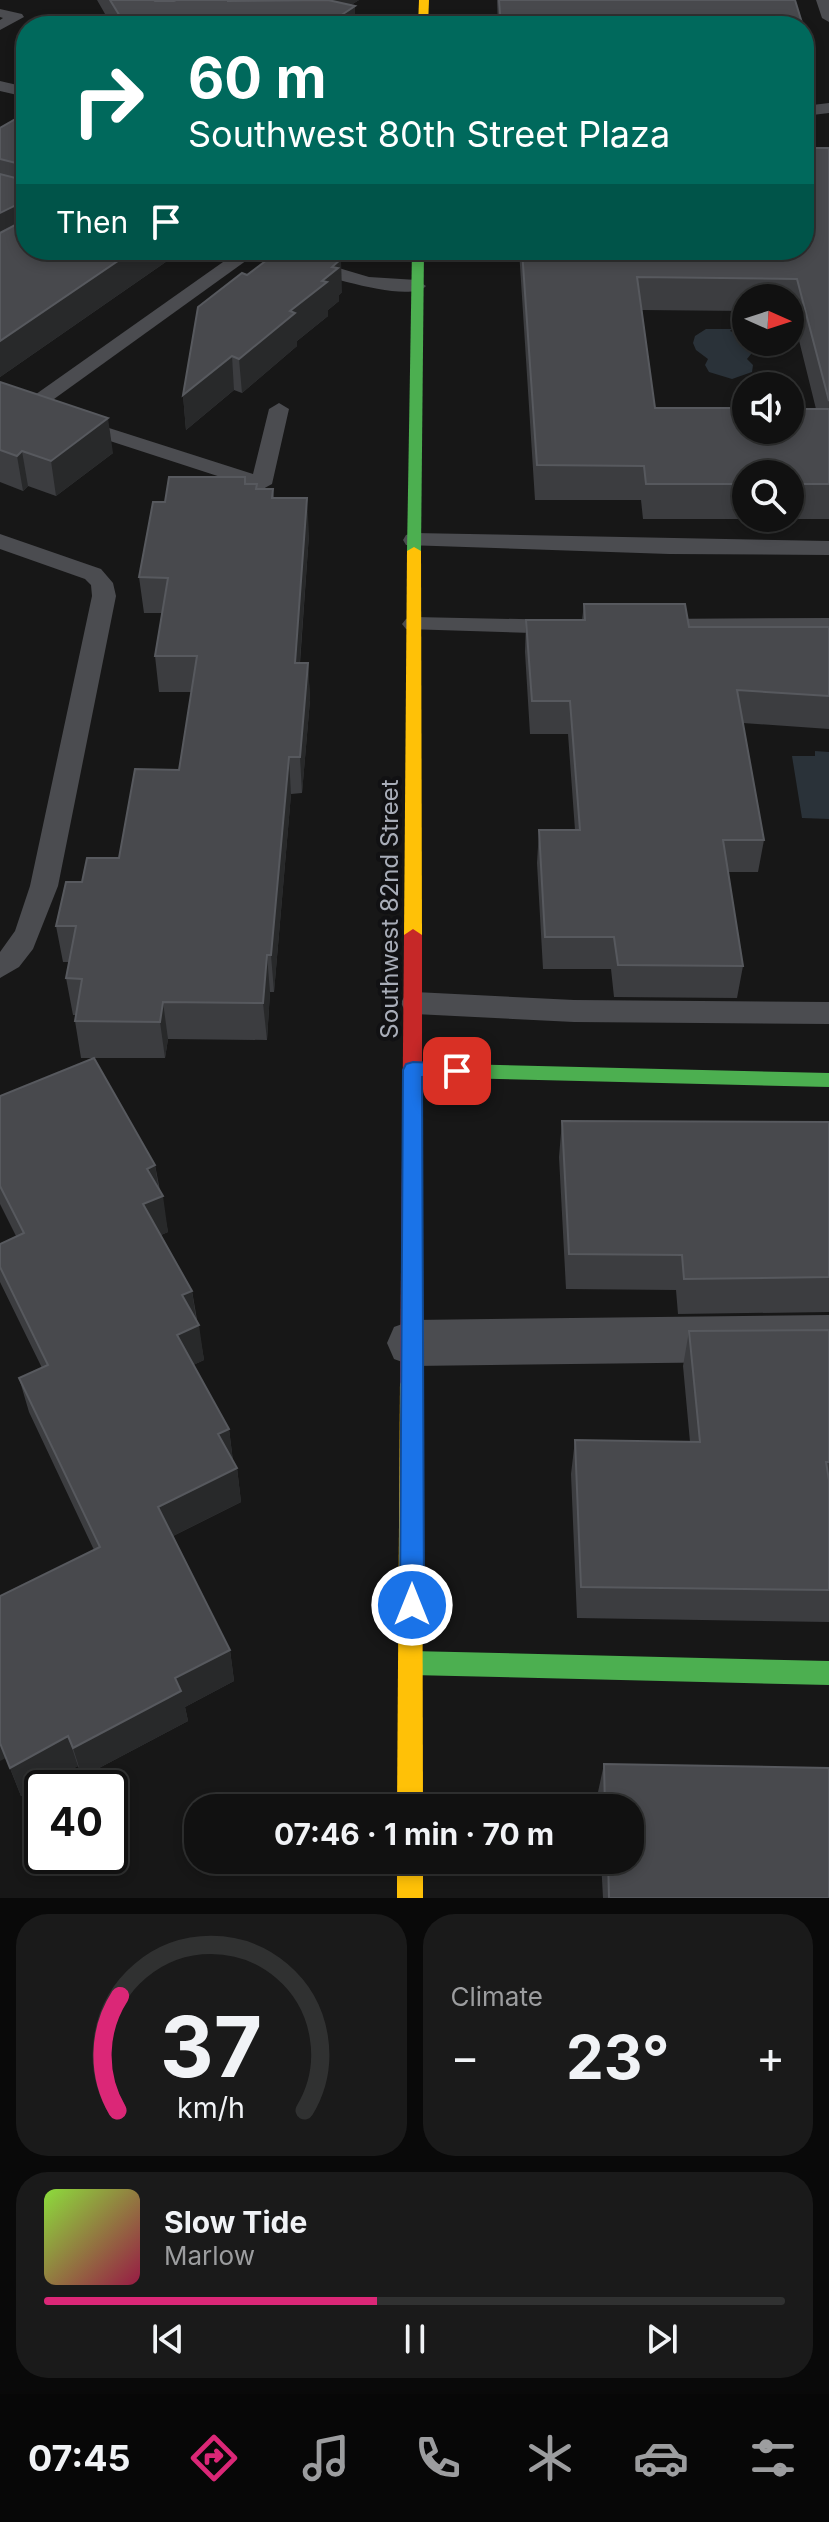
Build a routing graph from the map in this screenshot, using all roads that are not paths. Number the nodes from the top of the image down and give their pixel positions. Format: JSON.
{"nodes":[{"id":1,"x":823,"y":0,"type":"edge"},
{"id":2,"x":829,"y":18,"type":"edge"},
{"id":3,"x":255,"y":260,"type":"edge"},
{"id":4,"x":291,"y":260,"type":"edge"},
{"id":5,"x":418,"y":260,"type":"edge"},
{"id":6,"x":417,"y":286,"type":"junction"},
{"id":7,"x":279,"y":409,"type":"dead end"},
{"id":8,"x":414,"y":540,"type":"junction"},
{"id":9,"x":0,"y":541,"type":"edge"},
{"id":10,"x":829,"y":548,"type":"edge"},
{"id":11,"x":414,"y":624,"type":"junction"},
{"id":12,"x":829,"y":625,"type":"edge"},
{"id":13,"x":629,"y":626,"type":"edge"},
{"id":14,"x":583,"y":627,"type":"edge"},
{"id":15,"x":0,"y":968,"type":"edge"},
{"id":16,"x":415,"y":1003,"type":"junction"},
{"id":17,"x":829,"y":1013,"type":"edge"},
{"id":18,"x":413,"y":1070,"type":"junction"},
{"id":19,"x":829,"y":1080,"type":"edge"},
{"id":20,"x":829,"y":1338,"type":"edge"},
{"id":21,"x":413,"y":1343,"type":"junction"},
{"id":22,"x":411,"y":1663,"type":"junction"},
{"id":23,"x":829,"y":1673,"type":"edge"},
{"id":24,"x":410,"y":1794,"type":"edge"},
{"id":25,"x":410,"y":1874,"type":"edge"},
{"id":26,"x":410,"y":1898,"type":"edge"}],
"edges":[{"from":1,"to":2,"type":"lane"},
{"from":3,"to":7,"type":"lane"},
{"from":4,"to":6,"type":"lane"},
{"from":5,"to":6,"type":"street","name":"Southwest 82nd Street"},
{"from":6,"to":8,"type":"street","name":"Southwest 82nd Street"},
{"from":8,"to":10,"type":"lane"},
{"from":8,"to":11,"type":"street","name":"Southwest 82nd Street"},
{"from":9,"to":15,"type":"lane"},
{"from":11,"to":14,"type":"lane"},
{"from":11,"to":16,"type":"street","name":"Southwest 82nd Street"},
{"from":12,"to":13,"type":"lane"},
{"from":16,"to":17,"type":"lane"},
{"from":16,"to":18,"type":"street","name":"Southwest 82nd Street"},
{"from":18,"to":19,"type":"street"},
{"from":18,"to":21,"type":"street","name":"Southwest 82nd Street"},
{"from":20,"to":21,"type":"street"},
{"from":21,"to":22,"type":"street","name":"Southwest 82nd Street"},
{"from":22,"to":23,"type":"street"},
{"from":22,"to":24,"type":"street","name":"Southwest 82nd Street"},
{"from":25,"to":26,"type":"street"}]}
